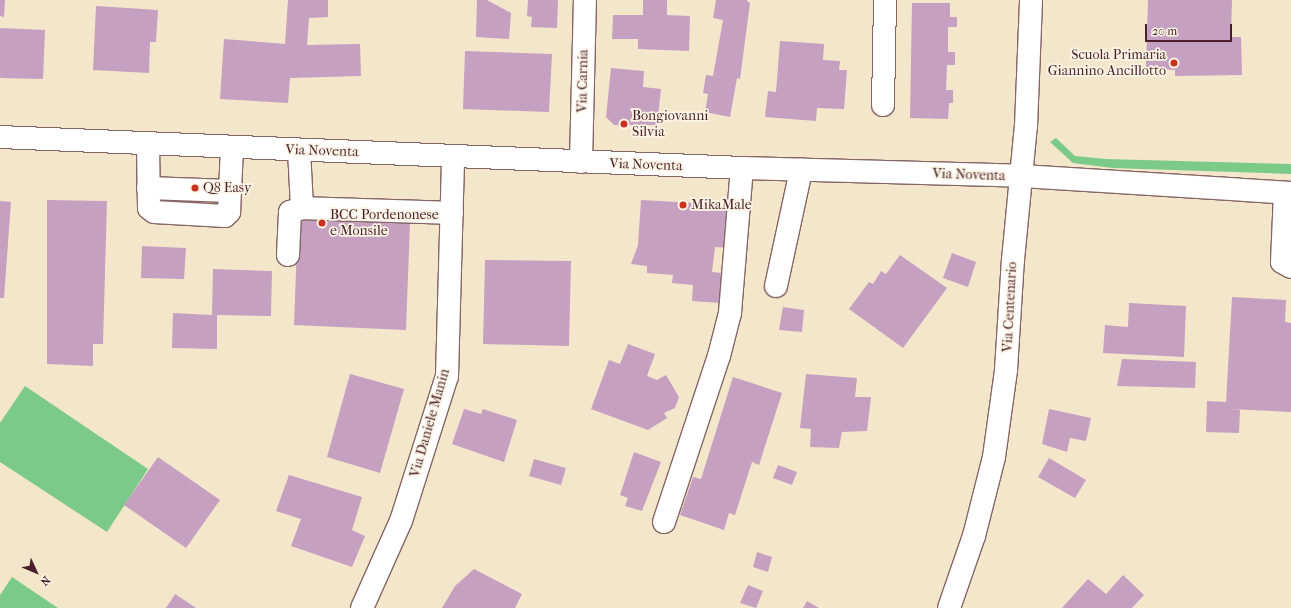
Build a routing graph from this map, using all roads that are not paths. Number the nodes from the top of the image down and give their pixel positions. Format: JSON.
{"nodes":[{"id":1,"x":585,"y":0,"type":"edge"},
{"id":2,"x":885,"y":0,"type":"edge"},
{"id":3,"x":1031,"y":0,"type":"edge"},
{"id":4,"x":883,"y":105,"type":"dead end"},
{"id":5,"x":0,"y":137,"type":"edge"},
{"id":6,"x":148,"y":144,"type":"junction"},
{"id":7,"x":232,"y":148,"type":"junction"},
{"id":8,"x":299,"y":150,"type":"junction"},
{"id":9,"x":453,"y":156,"type":"junction"},
{"id":10,"x":581,"y":162,"type":"junction"},
{"id":11,"x":742,"y":168,"type":"junction"},
{"id":12,"x":801,"y":170,"type":"junction"},
{"id":13,"x":1022,"y":176,"type":"junction"},
{"id":14,"x":1288,"y":193,"type":"edge"},
{"id":15,"x":302,"y":208,"type":"junction"},
{"id":16,"x":452,"y":213,"type":"junction"},
{"id":17,"x":288,"y":255,"type":"dead end"},
{"id":18,"x":1291,"y":267,"type":"edge"},
{"id":19,"x":776,"y":286,"type":"dead end"},
{"id":20,"x":664,"y":522,"type":"dead end"},
{"id":21,"x":362,"y":608,"type":"edge"},
{"id":22,"x":950,"y":608,"type":"edge"}],
"edges":[{"from":1,"to":10,"type":"street","name":"Via Carnia"},
{"from":2,"to":4,"type":"street"},
{"from":3,"to":13,"type":"street","name":"Via Centenario"},
{"from":5,"to":6,"type":"street","name":"Via Noventa"},
{"from":6,"to":7,"type":"street","name":"Via Noventa"},
{"from":6,"to":7,"type":"street"},
{"from":7,"to":8,"type":"street","name":"Via Noventa"},
{"from":8,"to":9,"type":"street","name":"Via Noventa"},
{"from":8,"to":15,"type":"street"},
{"from":9,"to":10,"type":"street","name":"Via Noventa"},
{"from":9,"to":16,"type":"street","name":"Via Daniele Manin"},
{"from":10,"to":11,"type":"street","name":"Via Noventa"},
{"from":11,"to":12,"type":"street","name":"Via Noventa"},
{"from":11,"to":20,"type":"street"},
{"from":12,"to":13,"type":"street","name":"Via Noventa"},
{"from":12,"to":19,"type":"street"},
{"from":13,"to":14,"type":"street","name":"Via Noventa"},
{"from":13,"to":22,"type":"street","name":"Via Centenario"},
{"from":14,"to":18,"type":"street"},
{"from":15,"to":16,"type":"street"},
{"from":15,"to":17,"type":"street"},
{"from":16,"to":21,"type":"street","name":"Via Daniele Manin"}]}
